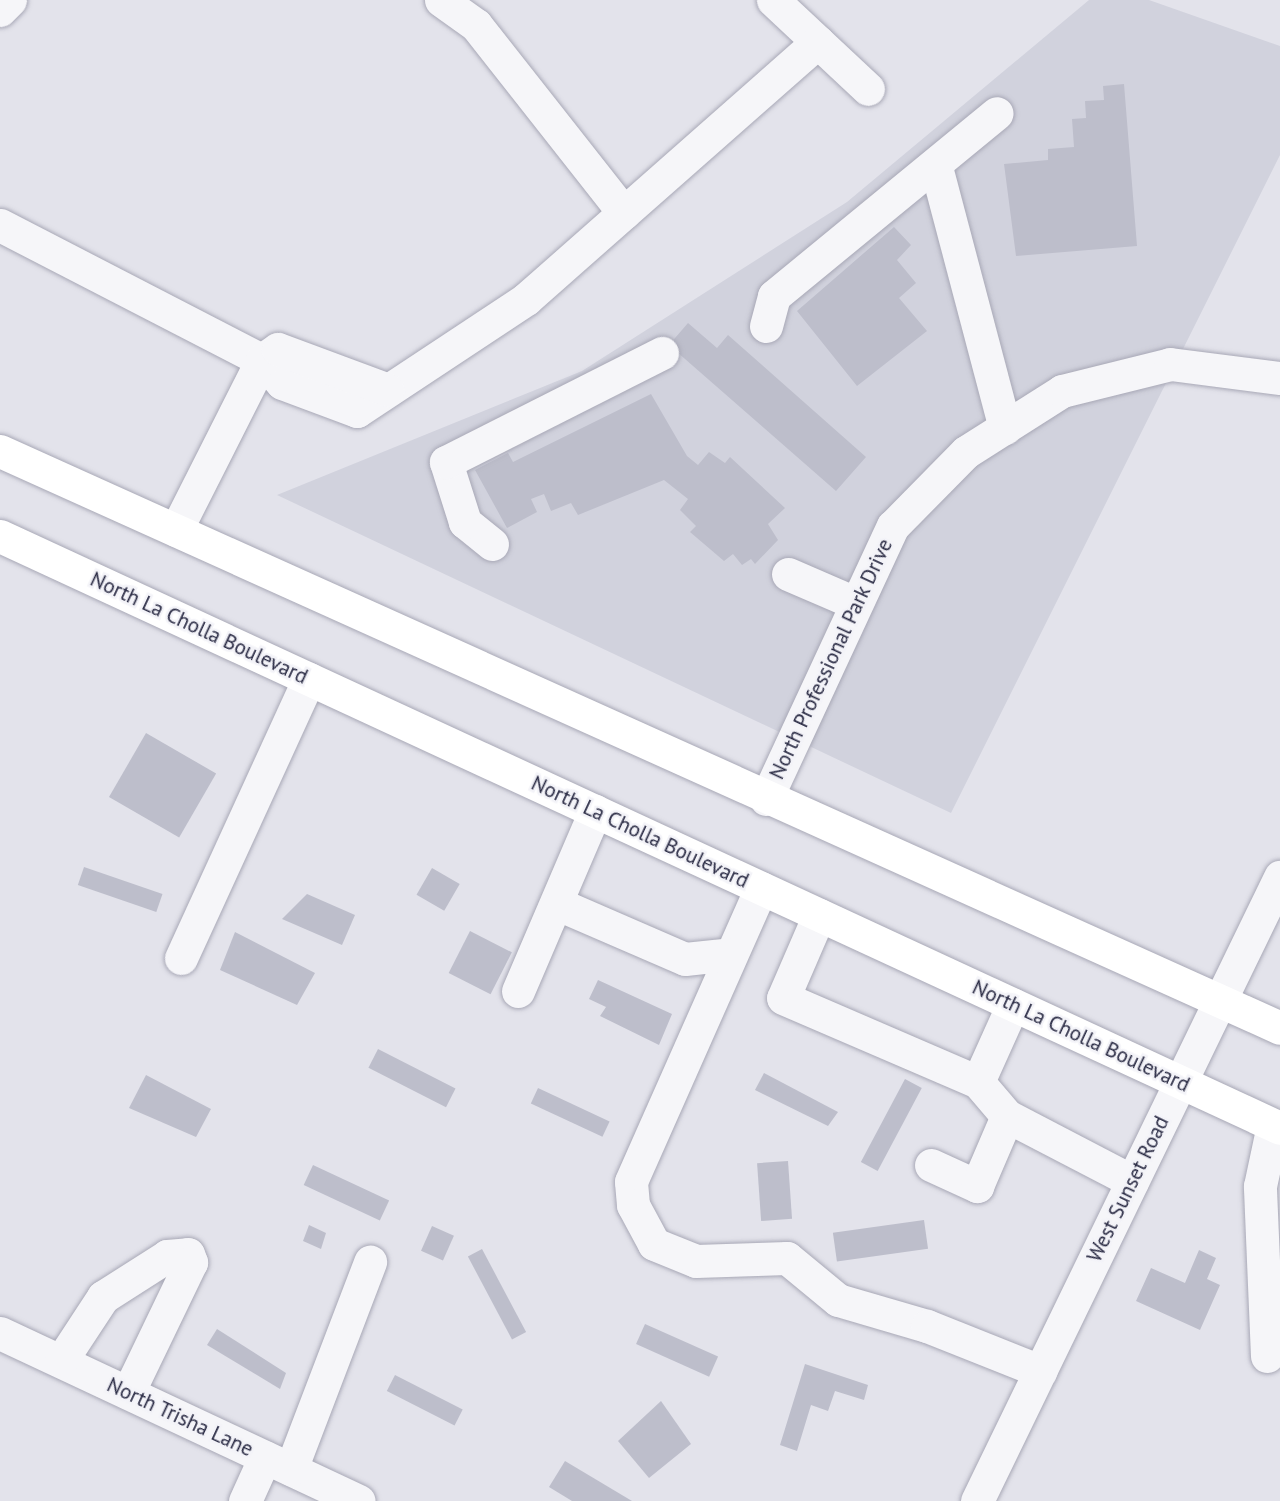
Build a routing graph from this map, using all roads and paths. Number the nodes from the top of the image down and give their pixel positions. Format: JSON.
{"nodes":[{"id":1,"x":10,"y":0,"type":"edge"},
{"id":2,"x":441,"y":0,"type":"edge"},
{"id":3,"x":773,"y":0,"type":"edge"},
{"id":4,"x":0,"y":10,"type":"edge"},
{"id":5,"x":818,"y":42,"type":"junction"},
{"id":6,"x":868,"y":89,"type":"dead end"},
{"id":7,"x":997,"y":113,"type":"dead end"},
{"id":8,"x":936,"y":167,"type":"junction"},
{"id":9,"x":624,"y":213,"type":"junction"},
{"id":10,"x":0,"y":225,"type":"edge"},
{"id":11,"x":766,"y":326,"type":"dead end"},
{"id":12,"x":662,"y":353,"type":"dead end"},
{"id":13,"x":262,"y":360,"type":"junction"},
{"id":14,"x":1280,"y":378,"type":"edge"},
{"id":15,"x":1005,"y":428,"type":"junction"},
{"id":16,"x":0,"y":451,"type":"edge"},
{"id":17,"x":176,"y":530,"type":"junction"},
{"id":18,"x":0,"y":536,"type":"edge"},
{"id":19,"x":492,"y":544,"type":"dead end"},
{"id":20,"x":788,"y":574,"type":"dead end"},
{"id":21,"x":854,"y":602,"type":"junction"},
{"id":22,"x":309,"y":679,"type":"junction"},
{"id":23,"x":765,"y":800,"type":"junction"},
{"id":24,"x":595,"y":811,"type":"junction"},
{"id":25,"x":1280,"y":877,"type":"edge"},
{"id":26,"x":761,"y":888,"type":"junction"},
{"id":27,"x":558,"y":904,"type":"junction"},
{"id":28,"x":819,"y":915,"type":"junction"},
{"id":29,"x":731,"y":954,"type":"junction"},
{"id":30,"x":181,"y":958,"type":"dead end"},
{"id":31,"x":518,"y":991,"type":"dead end"},
{"id":32,"x":1219,"y":1000,"type":"junction"},
{"id":33,"x":1013,"y":1004,"type":"junction"},
{"id":34,"x":1280,"y":1028,"type":"edge"},
{"id":35,"x":1180,"y":1081,"type":"junction"},
{"id":36,"x":978,"y":1082,"type":"junction"},
{"id":37,"x":1007,"y":1116,"type":"junction"},
{"id":38,"x":1276,"y":1126,"type":"edge"},
{"id":39,"x":931,"y":1165,"type":"dead end"},
{"id":40,"x":1132,"y":1181,"type":"junction"},
{"id":41,"x":370,"y":1262,"type":"dead end"},
{"id":42,"x":0,"y":1333,"type":"edge"},
{"id":43,"x":1267,"y":1356,"type":"dead end"},
{"id":44,"x":61,"y":1361,"type":"junction"},
{"id":45,"x":1040,"y":1371,"type":"junction"},
{"id":46,"x":128,"y":1393,"type":"junction"},
{"id":47,"x":278,"y":1463,"type":"junction"},
{"id":48,"x":245,"y":1501,"type":"edge"},
{"id":49,"x":359,"y":1501,"type":"edge"},
{"id":50,"x":977,"y":1501,"type":"edge"}],
"edges":[{"from":1,"to":4,"type":"street"},
{"from":2,"to":9,"type":"street"},
{"from":3,"to":5,"type":"street"},
{"from":5,"to":6,"type":"street"},
{"from":5,"to":9,"type":"street"},
{"from":7,"to":8,"type":"street"},
{"from":8,"to":11,"type":"street"},
{"from":8,"to":15,"type":"street"},
{"from":9,"to":13,"type":"street"},
{"from":10,"to":13,"type":"street"},
{"from":12,"to":19,"type":"street"},
{"from":13,"to":17,"type":"street"},
{"from":14,"to":15,"type":"street","name":"North Professional Park Drive"},
{"from":15,"to":21,"type":"street","name":"North Professional Park Drive"},
{"from":16,"to":17,"type":"main road"},
{"from":17,"to":23,"type":"main road"},
{"from":18,"to":22,"type":"main road","name":"North La Cholla Boulevard"},
{"from":20,"to":21,"type":"street"},
{"from":21,"to":23,"type":"street","name":"North Professional Park Drive"},
{"from":22,"to":24,"type":"main road","name":"North La Cholla Boulevard"},
{"from":22,"to":30,"type":"street"},
{"from":23,"to":32,"type":"main road"},
{"from":24,"to":26,"type":"main road","name":"North La Cholla Boulevard"},
{"from":24,"to":27,"type":"street"},
{"from":25,"to":32,"type":"street","name":"West Sunset Road"},
{"from":26,"to":28,"type":"main road","name":"North La Cholla Boulevard"},
{"from":26,"to":29,"type":"street"},
{"from":27,"to":29,"type":"street"},
{"from":27,"to":31,"type":"street"},
{"from":28,"to":33,"type":"main road","name":"North La Cholla Boulevard"},
{"from":28,"to":36,"type":"street"},
{"from":29,"to":45,"type":"street"},
{"from":32,"to":34,"type":"main road"},
{"from":32,"to":35,"type":"street","name":"West Sunset Road"},
{"from":33,"to":35,"type":"main road","name":"North La Cholla Boulevard"},
{"from":33,"to":36,"type":"street"},
{"from":35,"to":38,"type":"main road","name":"North La Cholla Boulevard"},
{"from":35,"to":40,"type":"street","name":"West Sunset Road"},
{"from":36,"to":37,"type":"street"},
{"from":37,"to":39,"type":"street"},
{"from":37,"to":40,"type":"street"},
{"from":38,"to":43,"type":"street"},
{"from":40,"to":45,"type":"street","name":"West Sunset Road"},
{"from":41,"to":47,"type":"street"},
{"from":42,"to":44,"type":"street","name":"North Trisha Lane"},
{"from":44,"to":46,"type":"street","name":"North Trisha Lane"},
{"from":44,"to":46,"type":"street"},
{"from":45,"to":50,"type":"street","name":"West Sunset Road"},
{"from":46,"to":47,"type":"street","name":"North Trisha Lane"},
{"from":47,"to":48,"type":"street"},
{"from":47,"to":49,"type":"street","name":"North Trisha Lane"}]}
